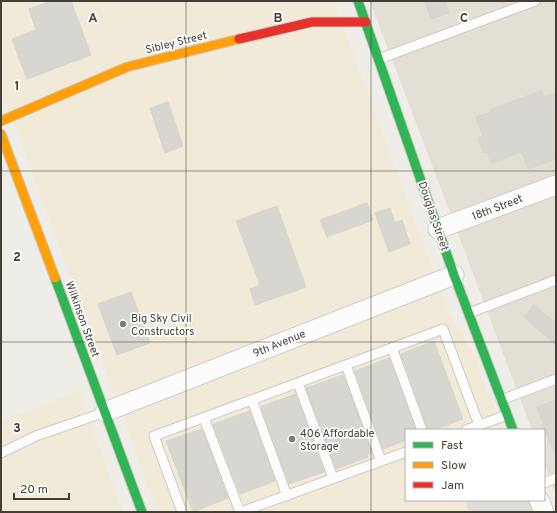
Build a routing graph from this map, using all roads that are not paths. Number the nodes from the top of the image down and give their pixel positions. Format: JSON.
{"nodes":[{"id":1,"x":358,"y":1,"type":"edge"},
{"id":2,"x":535,"y":1,"type":"edge"},
{"id":3,"x":366,"y":22,"type":"junction"},
{"id":4,"x":379,"y":59,"type":"junction"},
{"id":5,"x":1,"y":121,"type":"edge"},
{"id":6,"x":1,"y":134,"type":"edge"},
{"id":7,"x":556,"y":185,"type":"edge"},
{"id":8,"x":438,"y":229,"type":"junction"},
{"id":9,"x":454,"y":274,"type":"junction"},
{"id":10,"x":556,"y":280,"type":"edge"},
{"id":11,"x":469,"y":313,"type":"junction"},
{"id":12,"x":392,"y":348,"type":"junction"},
{"id":13,"x":346,"y":366,"type":"junction"},
{"id":14,"x":556,"y":379,"type":"edge"},
{"id":15,"x":298,"y":383,"type":"junction"},
{"id":16,"x":252,"y":400,"type":"junction"},
{"id":17,"x":502,"y":400,"type":"junction"},
{"id":18,"x":105,"y":412,"type":"junction"},
{"id":19,"x":507,"y":415,"type":"junction"},
{"id":20,"x":204,"y":418,"type":"junction"},
{"id":21,"x":479,"y":425,"type":"junction"},
{"id":22,"x":422,"y":429,"type":"edge"},
{"id":23,"x":469,"y":429,"type":"edge"},
{"id":24,"x":513,"y":429,"type":"edge"},
{"id":25,"x":405,"y":452,"type":"edge"},
{"id":26,"x":1,"y":453,"type":"edge"},
{"id":27,"x":381,"y":461,"type":"junction"},
{"id":28,"x":333,"y":478,"type":"junction"},
{"id":29,"x":556,"y":478,"type":"edge"},
{"id":30,"x":545,"y":483,"type":"edge"},
{"id":31,"x":287,"y":496,"type":"junction"},
{"id":32,"x":540,"y":501,"type":"edge"},
{"id":33,"x":142,"y":512,"type":"edge"},
{"id":34,"x":182,"y":512,"type":"edge"},
{"id":35,"x":240,"y":512,"type":"edge"},
{"id":36,"x":544,"y":512,"type":"edge"}],
"edges":[{"from":1,"to":3,"type":"street","name":"Douglas Street"},
{"from":2,"to":4,"type":"lane"},
{"from":3,"to":4,"type":"street","name":"Douglas Street"},
{"from":3,"to":5,"type":"street","name":"Sibley Street"},
{"from":4,"to":8,"type":"street","name":"Douglas Street"},
{"from":6,"to":18,"type":"street","name":"Wilkinson Street"},
{"from":7,"to":8,"type":"street","name":"18th Street"},
{"from":8,"to":9,"type":"street","name":"Douglas Street"},
{"from":9,"to":11,"type":"street","name":"Douglas Street"},
{"from":9,"to":18,"type":"street","name":"9th Avenue"},
{"from":10,"to":11,"type":"lane"},
{"from":11,"to":17,"type":"street","name":"Douglas Street"},
{"from":12,"to":13,"type":"lane"},
{"from":12,"to":21,"type":"lane"},
{"from":12,"to":22,"type":"lane"},
{"from":13,"to":15,"type":"lane"},
{"from":13,"to":27,"type":"lane"},
{"from":14,"to":17,"type":"lane"},
{"from":15,"to":16,"type":"lane"},
{"from":15,"to":28,"type":"lane"},
{"from":16,"to":20,"type":"lane"},
{"from":16,"to":31,"type":"lane"},
{"from":17,"to":19,"type":"street","name":"Douglas Street"},
{"from":18,"to":26,"type":"lane"},
{"from":18,"to":33,"type":"street","name":"Wilkinson Street"},
{"from":19,"to":21,"type":"lane"},
{"from":19,"to":24,"type":"street","name":"Douglas Street"},
{"from":20,"to":34,"type":"lane"},
{"from":20,"to":35,"type":"lane"},
{"from":21,"to":23,"type":"lane"},
{"from":25,"to":27,"type":"lane"},
{"from":27,"to":28,"type":"lane"},
{"from":28,"to":31,"type":"lane"},
{"from":29,"to":30,"type":"lane"},
{"from":31,"to":35,"type":"lane"},
{"from":32,"to":36,"type":"street"}]}
